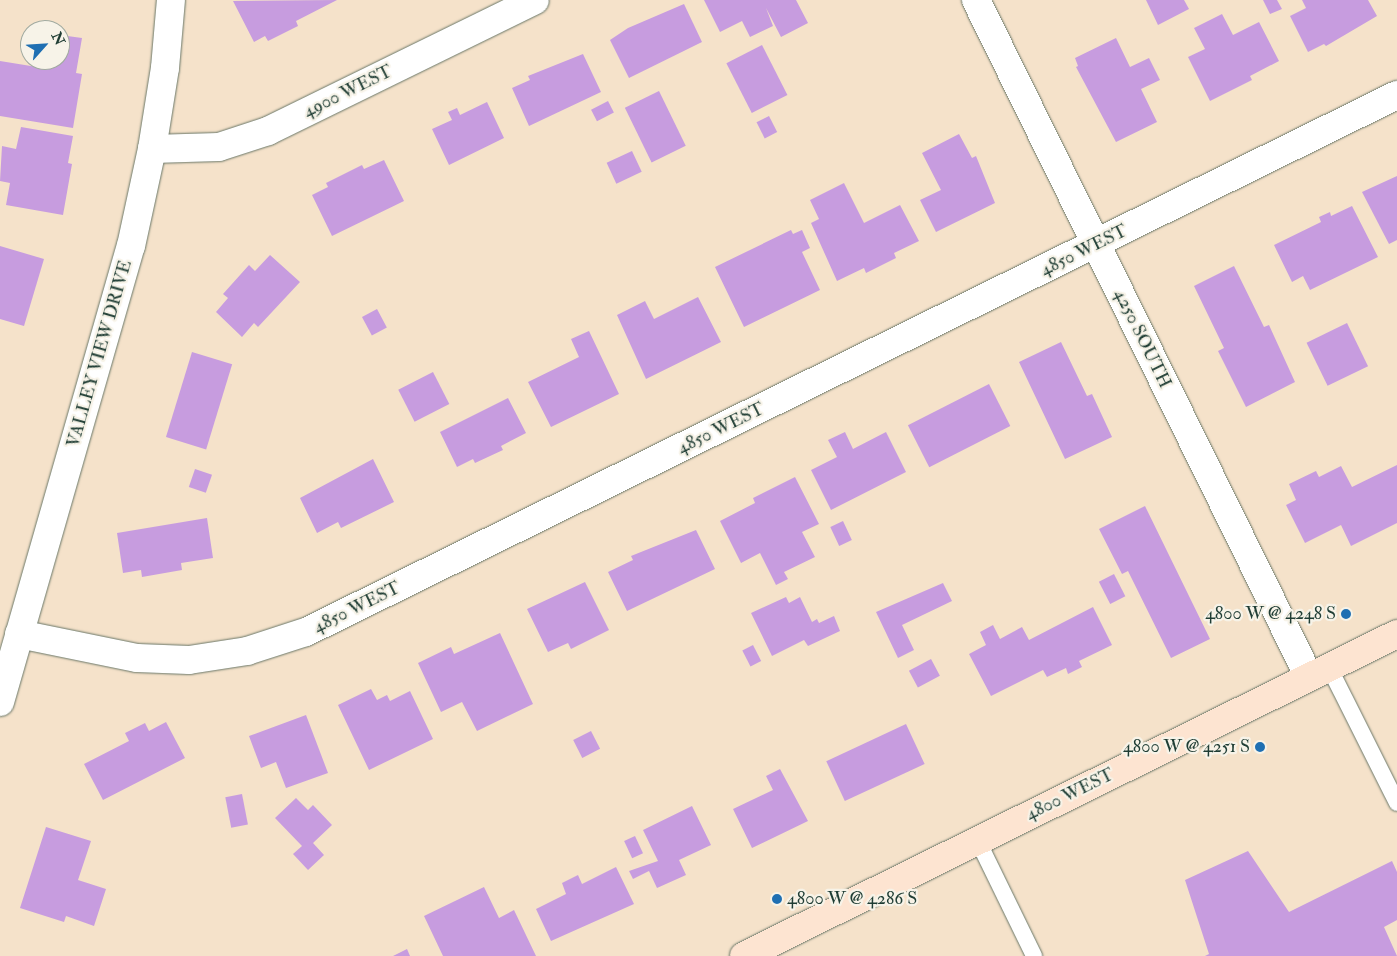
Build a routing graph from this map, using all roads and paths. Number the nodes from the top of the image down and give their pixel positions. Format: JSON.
{"nodes":[{"id":1,"x":171,"y":0,"type":"edge"},
{"id":2,"x":535,"y":0,"type":"edge"},
{"id":3,"x":976,"y":0,"type":"edge"},
{"id":4,"x":1397,"y":95,"type":"edge"},
{"id":5,"x":152,"y":150,"type":"junction"},
{"id":6,"x":1096,"y":245,"type":"junction"},
{"id":7,"x":19,"y":634,"type":"junction"},
{"id":8,"x":1397,"y":634,"type":"edge"},
{"id":9,"x":1319,"y":672,"type":"junction"},
{"id":10,"x":0,"y":702,"type":"edge"},
{"id":11,"x":1397,"y":803,"type":"edge"},
{"id":12,"x":978,"y":841,"type":"junction"},
{"id":13,"x":759,"y":953,"type":"edge"},
{"id":14,"x":1034,"y":956,"type":"edge"}],
"edges":[{"from":1,"to":5,"type":"street","name":"VALLEY VIEW DRIVE"},
{"from":2,"to":5,"type":"street","name":"4900 WEST"},
{"from":3,"to":6,"type":"street","name":"4250 SOUTH"},
{"from":4,"to":6,"type":"street","name":"4850 WEST"},
{"from":5,"to":7,"type":"street","name":"VALLEY VIEW DRIVE"},
{"from":6,"to":7,"type":"street","name":"4850 WEST"},
{"from":6,"to":9,"type":"street","name":"4250 SOUTH"},
{"from":7,"to":10,"type":"street","name":"VALLEY VIEW DRIVE"},
{"from":8,"to":9,"type":"main road","name":"4800 WEST"},
{"from":9,"to":11,"type":"lane"},
{"from":9,"to":12,"type":"main road","name":"4800 WEST"},
{"from":12,"to":13,"type":"main road","name":"4800 WEST"},
{"from":12,"to":14,"type":"lane"}]}
